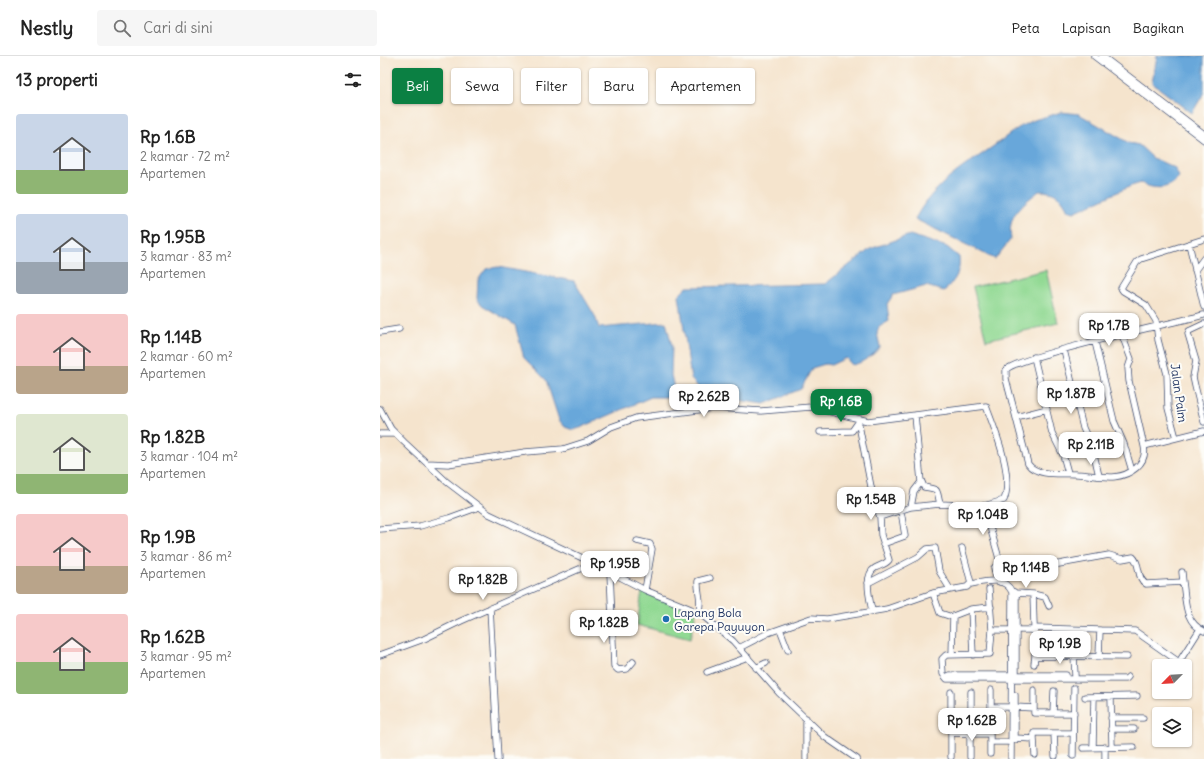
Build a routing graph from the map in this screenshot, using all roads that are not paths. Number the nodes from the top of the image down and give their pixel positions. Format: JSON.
{"nodes":[{"id":1,"x":1094,"y":56,"type":"edge"},
{"id":2,"x":1102,"y":56,"type":"edge"},
{"id":3,"x":1148,"y":94,"type":"junction"},
{"id":4,"x":1204,"y":134,"type":"edge"},
{"id":5,"x":1204,"y":140,"type":"edge"},
{"id":6,"x":1204,"y":239,"type":"edge"},
{"id":7,"x":1189,"y":244,"type":"junction"},
{"id":8,"x":1204,"y":258,"type":"edge"},
{"id":9,"x":1195,"y":270,"type":"junction"},
{"id":10,"x":1202,"y":288,"type":"edge"},
{"id":11,"x":1204,"y":308,"type":"edge"},
{"id":12,"x":1204,"y":315,"type":"edge"},
{"id":13,"x":1204,"y":324,"type":"edge"},
{"id":14,"x":1157,"y":326,"type":"junction"},
{"id":15,"x":399,"y":329,"type":"dead end"},
{"id":16,"x":380,"y":332,"type":"edge"},
{"id":17,"x":1122,"y":335,"type":"junction"},
{"id":18,"x":380,"y":336,"type":"edge"},
{"id":19,"x":1095,"y":342,"type":"junction"},
{"id":20,"x":1064,"y":350,"type":"junction"},
{"id":21,"x":1034,"y":357,"type":"junction"},
{"id":22,"x":380,"y":409,"type":"edge"},
{"id":23,"x":1047,"y":409,"type":"junction"},
{"id":24,"x":915,"y":414,"type":"junction"},
{"id":25,"x":1016,"y":417,"type":"junction"},
{"id":26,"x":858,"y":420,"type":"junction"},
{"id":27,"x":1204,"y":422,"type":"edge"},
{"id":28,"x":1204,"y":431,"type":"edge"},
{"id":29,"x":820,"y":432,"type":"dead end"},
{"id":30,"x":380,"y":434,"type":"edge"},
{"id":31,"x":396,"y":434,"type":"junction"},
{"id":32,"x":1176,"y":438,"type":"junction"},
{"id":33,"x":1144,"y":446,"type":"junction"},
{"id":34,"x":427,"y":463,"type":"junction"},
{"id":35,"x":1132,"y":471,"type":"junction"},
{"id":36,"x":1068,"y":473,"type":"junction"},
{"id":37,"x":1099,"y":476,"type":"junction"},
{"id":38,"x":921,"y":480,"type":"junction"},
{"id":39,"x":940,"y":504,"type":"junction"},
{"id":40,"x":984,"y":506,"type":"junction"},
{"id":41,"x":479,"y":507,"type":"junction"},
{"id":42,"x":911,"y":507,"type":"junction"},
{"id":43,"x":901,"y":511,"type":"junction"},
{"id":44,"x":880,"y":517,"type":"junction"},
{"id":45,"x":380,"y":528,"type":"edge"},
{"id":46,"x":637,"y":541,"type":"dead end"},
{"id":47,"x":883,"y":544,"type":"junction"},
{"id":48,"x":962,"y":548,"type":"dead end"},
{"id":49,"x":1000,"y":562,"type":"junction"},
{"id":50,"x":593,"y":563,"type":"junction"},
{"id":51,"x":610,"y":572,"type":"junction"},
{"id":52,"x":1182,"y":572,"type":"dead end"},
{"id":53,"x":710,"y":578,"type":"dead end"},
{"id":54,"x":1000,"y":582,"type":"junction"},
{"id":55,"x":1183,"y":582,"type":"junction"},
{"id":56,"x":868,"y":583,"type":"junction"},
{"id":57,"x":971,"y":584,"type":"junction"},
{"id":58,"x":950,"y":589,"type":"junction"},
{"id":59,"x":989,"y":589,"type":"dead end"},
{"id":60,"x":645,"y":590,"type":"junction"},
{"id":61,"x":933,"y":592,"type":"junction"},
{"id":62,"x":1014,"y":593,"type":"junction"},
{"id":63,"x":1033,"y":594,"type":"junction"},
{"id":64,"x":1048,"y":606,"type":"dead end"},
{"id":65,"x":991,"y":607,"type":"junction"},
{"id":66,"x":490,"y":608,"type":"junction"},
{"id":67,"x":971,"y":609,"type":"junction"},
{"id":68,"x":872,"y":611,"type":"junction"},
{"id":69,"x":698,"y":613,"type":"junction"},
{"id":70,"x":952,"y":617,"type":"junction"},
{"id":71,"x":780,"y":629,"type":"junction"},
{"id":72,"x":1035,"y":629,"type":"junction"},
{"id":73,"x":992,"y":630,"type":"junction"},
{"id":74,"x":1100,"y":630,"type":"junction"},
{"id":75,"x":1202,"y":630,"type":"edge"},
{"id":76,"x":1014,"y":631,"type":"junction"},
{"id":77,"x":739,"y":648,"type":"junction"},
{"id":78,"x":788,"y":650,"type":"dead end"},
{"id":79,"x":380,"y":655,"type":"edge"},
{"id":80,"x":952,"y":655,"type":"junction"},
{"id":81,"x":973,"y":655,"type":"junction"},
{"id":82,"x":1035,"y":656,"type":"junction"},
{"id":83,"x":1074,"y":656,"type":"junction"},
{"id":84,"x":1099,"y":656,"type":"junction"},
{"id":85,"x":748,"y":657,"type":"junction"},
{"id":86,"x":1127,"y":657,"type":"dead end"},
{"id":87,"x":633,"y":662,"type":"dead end"},
{"id":88,"x":766,"y":663,"type":"dead end"},
{"id":89,"x":1034,"y":664,"type":"dead end"},
{"id":90,"x":756,"y":668,"type":"junction"},
{"id":91,"x":707,"y":672,"type":"dead end"},
{"id":92,"x":1074,"y":676,"type":"junction"},
{"id":93,"x":1014,"y":677,"type":"junction"},
{"id":94,"x":1047,"y":677,"type":"junction"},
{"id":95,"x":1074,"y":688,"type":"dead end"},
{"id":96,"x":991,"y":690,"type":"dead end"},
{"id":97,"x":1034,"y":690,"type":"dead end"},
{"id":98,"x":1054,"y":691,"type":"dead end"},
{"id":99,"x":952,"y":692,"type":"dead end"},
{"id":100,"x":970,"y":692,"type":"dead end"},
{"id":101,"x":1137,"y":696,"type":"dead end"},
{"id":102,"x":1085,"y":697,"type":"dead end"},
{"id":103,"x":1094,"y":697,"type":"junction"},
{"id":104,"x":1111,"y":697,"type":"junction"},
{"id":105,"x":991,"y":706,"type":"junction"},
{"id":106,"x":1013,"y":707,"type":"junction"},
{"id":107,"x":1034,"y":708,"type":"junction"},
{"id":108,"x":952,"y":713,"type":"junction"},
{"id":109,"x":1053,"y":713,"type":"junction"},
{"id":110,"x":1074,"y":713,"type":"junction"},
{"id":111,"x":971,"y":714,"type":"junction"},
{"id":112,"x":806,"y":718,"type":"junction"},
{"id":113,"x":1111,"y":718,"type":"junction"},
{"id":114,"x":1143,"y":718,"type":"dead end"},
{"id":115,"x":1112,"y":728,"type":"junction"},
{"id":116,"x":1134,"y":729,"type":"dead end"},
{"id":117,"x":952,"y":733,"type":"junction"},
{"id":118,"x":1054,"y":733,"type":"junction"},
{"id":119,"x":1074,"y":733,"type":"junction"},
{"id":120,"x":970,"y":734,"type":"junction"},
{"id":121,"x":1034,"y":739,"type":"junction"},
{"id":122,"x":1013,"y":740,"type":"junction"},
{"id":123,"x":990,"y":742,"type":"junction"},
{"id":124,"x":1105,"y":747,"type":"junction"},
{"id":125,"x":1112,"y":747,"type":"junction"},
{"id":126,"x":1134,"y":747,"type":"dead end"},
{"id":127,"x":1083,"y":748,"type":"dead end"},
{"id":128,"x":1093,"y":748,"type":"junction"},
{"id":129,"x":990,"y":754,"type":"dead end"},
{"id":130,"x":1035,"y":756,"type":"dead end"},
{"id":131,"x":1055,"y":756,"type":"dead end"},
{"id":132,"x":1074,"y":756,"type":"dead end"},
{"id":133,"x":952,"y":757,"type":"dead end"},
{"id":134,"x":970,"y":757,"type":"dead end"},
{"id":135,"x":498,"y":759,"type":"edge"},
{"id":136,"x":806,"y":759,"type":"edge"},
{"id":137,"x":857,"y":759,"type":"edge"},
{"id":138,"x":1011,"y":759,"type":"edge"},
{"id":139,"x":1015,"y":759,"type":"edge"},
{"id":140,"x":1105,"y":759,"type":"edge"}],
"edges":[{"from":1,"to":3,"type":"street"},
{"from":2,"to":3,"type":"street"},
{"from":3,"to":4,"type":"street"},
{"from":3,"to":5,"type":"street"},
{"from":6,"to":7,"type":"street"},
{"from":7,"to":9,"type":"street"},
{"from":7,"to":14,"type":"street","name":"Jalan Palm"},
{"from":8,"to":9,"type":"street"},
{"from":9,"to":10,"type":"street"},
{"from":10,"to":11,"type":"street"},
{"from":12,"to":14,"type":"street"},
{"from":13,"to":27,"type":"street"},
{"from":14,"to":17,"type":"street"},
{"from":14,"to":32,"type":"street","name":"Jalan Palm"},
{"from":15,"to":16,"type":"street"},
{"from":16,"to":18,"type":"street"},
{"from":17,"to":19,"type":"street"},
{"from":17,"to":33,"type":"street"},
{"from":19,"to":20,"type":"street"},
{"from":19,"to":35,"type":"street"},
{"from":20,"to":21,"type":"street"},
{"from":20,"to":37,"type":"street"},
{"from":21,"to":23,"type":"street"},
{"from":21,"to":25,"type":"street"},
{"from":22,"to":31,"type":"street"},
{"from":23,"to":25,"type":"street"},
{"from":23,"to":36,"type":"street"},
{"from":24,"to":26,"type":"street"},
{"from":24,"to":38,"type":"street"},
{"from":24,"to":40,"type":"street"},
{"from":25,"to":36,"type":"street"},
{"from":26,"to":29,"type":"street"},
{"from":26,"to":34,"type":"street"},
{"from":26,"to":44,"type":"street"},
{"from":28,"to":32,"type":"street"},
{"from":30,"to":31,"type":"street"},
{"from":31,"to":34,"type":"street"},
{"from":32,"to":33,"type":"street"},
{"from":33,"to":35,"type":"street"},
{"from":34,"to":41,"type":"street"},
{"from":35,"to":37,"type":"street"},
{"from":36,"to":37,"type":"street"},
{"from":38,"to":39,"type":"street"},
{"from":38,"to":42,"type":"street"},
{"from":39,"to":40,"type":"street"},
{"from":39,"to":42,"type":"street"},
{"from":40,"to":49,"type":"street"},
{"from":41,"to":45,"type":"street"},
{"from":41,"to":50,"type":"street"},
{"from":42,"to":43,"type":"street"},
{"from":43,"to":44,"type":"street"},
{"from":43,"to":47,"type":"street"},
{"from":44,"to":47,"type":"street"},
{"from":46,"to":60,"type":"street"},
{"from":47,"to":56,"type":"street"},
{"from":48,"to":57,"type":"street"},
{"from":49,"to":54,"type":"street"},
{"from":49,"to":55,"type":"street"},
{"from":50,"to":51,"type":"street"},
{"from":50,"to":66,"type":"street"},
{"from":51,"to":60,"type":"street"},
{"from":51,"to":87,"type":"street"},
{"from":52,"to":55,"type":"street"},
{"from":53,"to":69,"type":"street"},
{"from":54,"to":57,"type":"street"},
{"from":54,"to":62,"type":"street"},
{"from":55,"to":75,"type":"street"},
{"from":56,"to":58,"type":"street"},
{"from":56,"to":68,"type":"street"},
{"from":57,"to":58,"type":"street"},
{"from":58,"to":61,"type":"street"},
{"from":59,"to":65,"type":"street"},
{"from":60,"to":69,"type":"street"},
{"from":61,"to":68,"type":"street"},
{"from":61,"to":70,"type":"street"},
{"from":62,"to":63,"type":"street"},
{"from":62,"to":76,"type":"street"},
{"from":63,"to":64,"type":"street"},
{"from":63,"to":72,"type":"street"},
{"from":65,"to":67,"type":"street"},
{"from":65,"to":73,"type":"street"},
{"from":66,"to":79,"type":"street"},
{"from":66,"to":135,"type":"street"},
{"from":67,"to":70,"type":"street"},
{"from":67,"to":81,"type":"street"},
{"from":68,"to":71,"type":"street"},
{"from":69,"to":77,"type":"street"},
{"from":70,"to":80,"type":"street"},
{"from":71,"to":77,"type":"street"},
{"from":71,"to":78,"type":"street"},
{"from":72,"to":74,"type":"street"},
{"from":72,"to":76,"type":"street"},
{"from":72,"to":82,"type":"street"},
{"from":73,"to":76,"type":"street"},
{"from":73,"to":81,"type":"street"},
{"from":74,"to":75,"type":"street"},
{"from":74,"to":84,"type":"street"},
{"from":76,"to":93,"type":"street"},
{"from":77,"to":85,"type":"street"},
{"from":80,"to":81,"type":"street"},
{"from":80,"to":93,"type":"street"},
{"from":82,"to":83,"type":"street"},
{"from":82,"to":89,"type":"street"},
{"from":83,"to":84,"type":"street"},
{"from":83,"to":92,"type":"street"},
{"from":84,"to":86,"type":"street"},
{"from":85,"to":90,"type":"street"},
{"from":85,"to":91,"type":"street"},
{"from":88,"to":90,"type":"street"},
{"from":90,"to":112,"type":"street"},
{"from":92,"to":94,"type":"street"},
{"from":92,"to":94,"type":"street"},
{"from":93,"to":94,"type":"street"},
{"from":93,"to":106,"type":"street"},
{"from":95,"to":110,"type":"street"},
{"from":96,"to":105,"type":"street"},
{"from":97,"to":107,"type":"street"},
{"from":98,"to":109,"type":"street"},
{"from":99,"to":108,"type":"street"},
{"from":100,"to":111,"type":"street"},
{"from":101,"to":104,"type":"street"},
{"from":102,"to":103,"type":"street"},
{"from":103,"to":104,"type":"street"},
{"from":103,"to":128,"type":"street"},
{"from":104,"to":113,"type":"street"},
{"from":105,"to":106,"type":"street"},
{"from":105,"to":111,"type":"street"},
{"from":106,"to":107,"type":"street"},
{"from":106,"to":122,"type":"street"},
{"from":107,"to":109,"type":"street"},
{"from":108,"to":111,"type":"street"},
{"from":108,"to":117,"type":"street"},
{"from":109,"to":110,"type":"street"},
{"from":110,"to":119,"type":"street"},
{"from":112,"to":136,"type":"street"},
{"from":112,"to":137,"type":"street"},
{"from":113,"to":114,"type":"street"},
{"from":113,"to":115,"type":"street"},
{"from":115,"to":116,"type":"street"},
{"from":115,"to":125,"type":"street"},
{"from":117,"to":120,"type":"street"},
{"from":117,"to":133,"type":"street"},
{"from":118,"to":119,"type":"street"},
{"from":118,"to":121,"type":"street"},
{"from":118,"to":131,"type":"street"},
{"from":119,"to":132,"type":"street"},
{"from":120,"to":123,"type":"street"},
{"from":120,"to":134,"type":"street"},
{"from":121,"to":122,"type":"street"},
{"from":121,"to":130,"type":"street"},
{"from":122,"to":123,"type":"street"},
{"from":122,"to":138,"type":"street"},
{"from":122,"to":139,"type":"street"},
{"from":123,"to":129,"type":"street"},
{"from":124,"to":125,"type":"street"},
{"from":124,"to":128,"type":"street"},
{"from":124,"to":140,"type":"street"},
{"from":125,"to":126,"type":"street"},
{"from":127,"to":128,"type":"street"}]}
